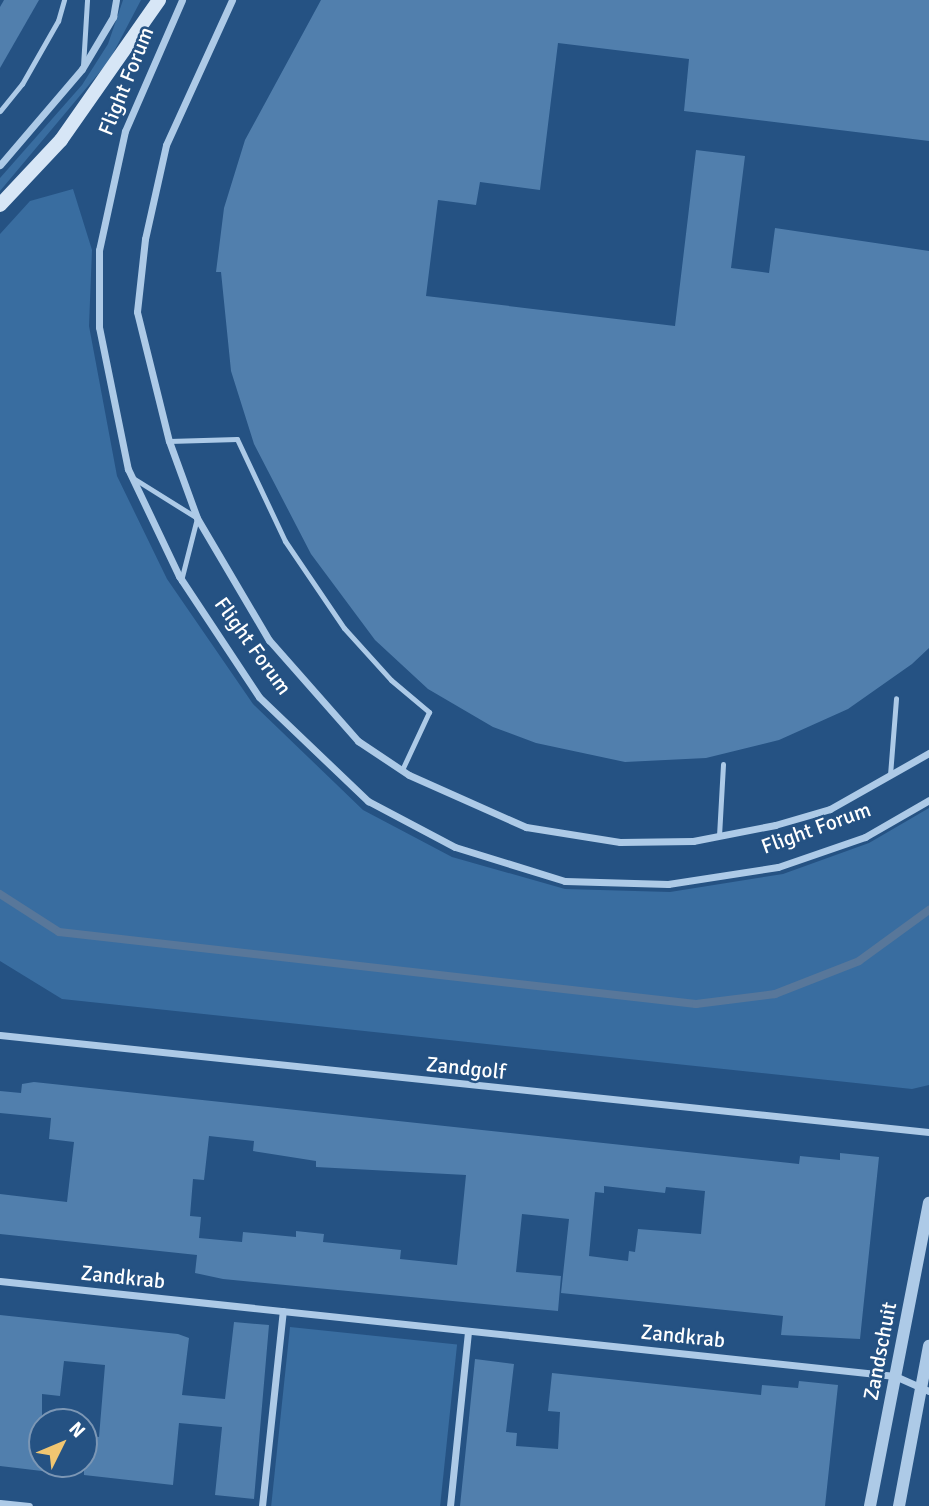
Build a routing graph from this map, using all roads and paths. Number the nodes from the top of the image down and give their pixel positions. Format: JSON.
{"nodes":[{"id":1,"x":64,"y":0,"type":"edge"},
{"id":2,"x":87,"y":0,"type":"edge"},
{"id":3,"x":116,"y":0,"type":"edge"},
{"id":4,"x":159,"y":0,"type":"edge"},
{"id":5,"x":182,"y":0,"type":"edge"},
{"id":6,"x":232,"y":0,"type":"edge"},
{"id":7,"x":82,"y":69,"type":"junction"},
{"id":8,"x":0,"y":111,"type":"edge"},
{"id":9,"x":0,"y":166,"type":"edge"},
{"id":10,"x":0,"y":207,"type":"edge"},
{"id":11,"x":169,"y":441,"type":"junction"},
{"id":12,"x":132,"y":478,"type":"junction"},
{"id":13,"x":197,"y":518,"type":"junction"},
{"id":14,"x":181,"y":580,"type":"junction"},
{"id":15,"x":895,"y":698,"type":"dead end"},
{"id":16,"x":929,"y":753,"type":"edge"},
{"id":17,"x":723,"y":764,"type":"dead end"},
{"id":18,"x":402,"y":771,"type":"junction"},
{"id":19,"x":890,"y":778,"type":"junction"},
{"id":20,"x":929,"y":800,"type":"edge"},
{"id":21,"x":719,"y":836,"type":"junction"},
{"id":22,"x":0,"y":1035,"type":"edge"},
{"id":23,"x":929,"y":1132,"type":"edge"},
{"id":24,"x":929,"y":1203,"type":"edge"},
{"id":25,"x":0,"y":1282,"type":"edge"},
{"id":26,"x":283,"y":1311,"type":"junction"},
{"id":27,"x":468,"y":1331,"type":"junction"},
{"id":28,"x":929,"y":1346,"type":"edge"},
{"id":29,"x":895,"y":1376,"type":"junction"},
{"id":30,"x":924,"y":1390,"type":"edge"},
{"id":31,"x":0,"y":1503,"type":"edge"},
{"id":32,"x":29,"y":1506,"type":"edge"},
{"id":33,"x":262,"y":1506,"type":"edge"},
{"id":34,"x":450,"y":1506,"type":"edge"},
{"id":35,"x":870,"y":1506,"type":"edge"},
{"id":36,"x":899,"y":1506,"type":"edge"}],
"edges":[{"from":1,"to":8,"type":"lane"},
{"from":2,"to":7,"type":"lane"},
{"from":3,"to":7,"type":"street","name":"Flight Forum"},
{"from":4,"to":10,"type":"main road","name":"Flight Forum"},
{"from":5,"to":12,"type":"street","name":"Flight Forum"},
{"from":6,"to":11,"type":"street","name":"Flight Forum"},
{"from":7,"to":9,"type":"street","name":"Flight Forum"},
{"from":11,"to":13,"type":"street","name":"Flight Forum"},
{"from":11,"to":18,"type":"lane"},
{"from":12,"to":13,"type":"lane"},
{"from":12,"to":14,"type":"street","name":"Flight Forum"},
{"from":13,"to":14,"type":"lane"},
{"from":13,"to":18,"type":"street","name":"Flight Forum"},
{"from":14,"to":20,"type":"street","name":"Flight Forum"},
{"from":15,"to":19,"type":"lane"},
{"from":16,"to":19,"type":"street","name":"Flight Forum"},
{"from":17,"to":21,"type":"lane"},
{"from":18,"to":21,"type":"street","name":"Flight Forum"},
{"from":19,"to":21,"type":"street","name":"Flight Forum"},
{"from":22,"to":23,"type":"street","name":"Zandgolf"},
{"from":24,"to":29,"type":"street","name":"Zandschuit"},
{"from":25,"to":26,"type":"street","name":"Zandkrab"},
{"from":26,"to":27,"type":"street","name":"Zandkrab"},
{"from":26,"to":33,"type":"street"},
{"from":27,"to":29,"type":"street","name":"Zandkrab"},
{"from":27,"to":34,"type":"street"},
{"from":28,"to":30,"type":"street"},
{"from":29,"to":30,"type":"street"},
{"from":29,"to":35,"type":"street","name":"Zandschuit"},
{"from":30,"to":36,"type":"street"},
{"from":31,"to":32,"type":"street"}]}
